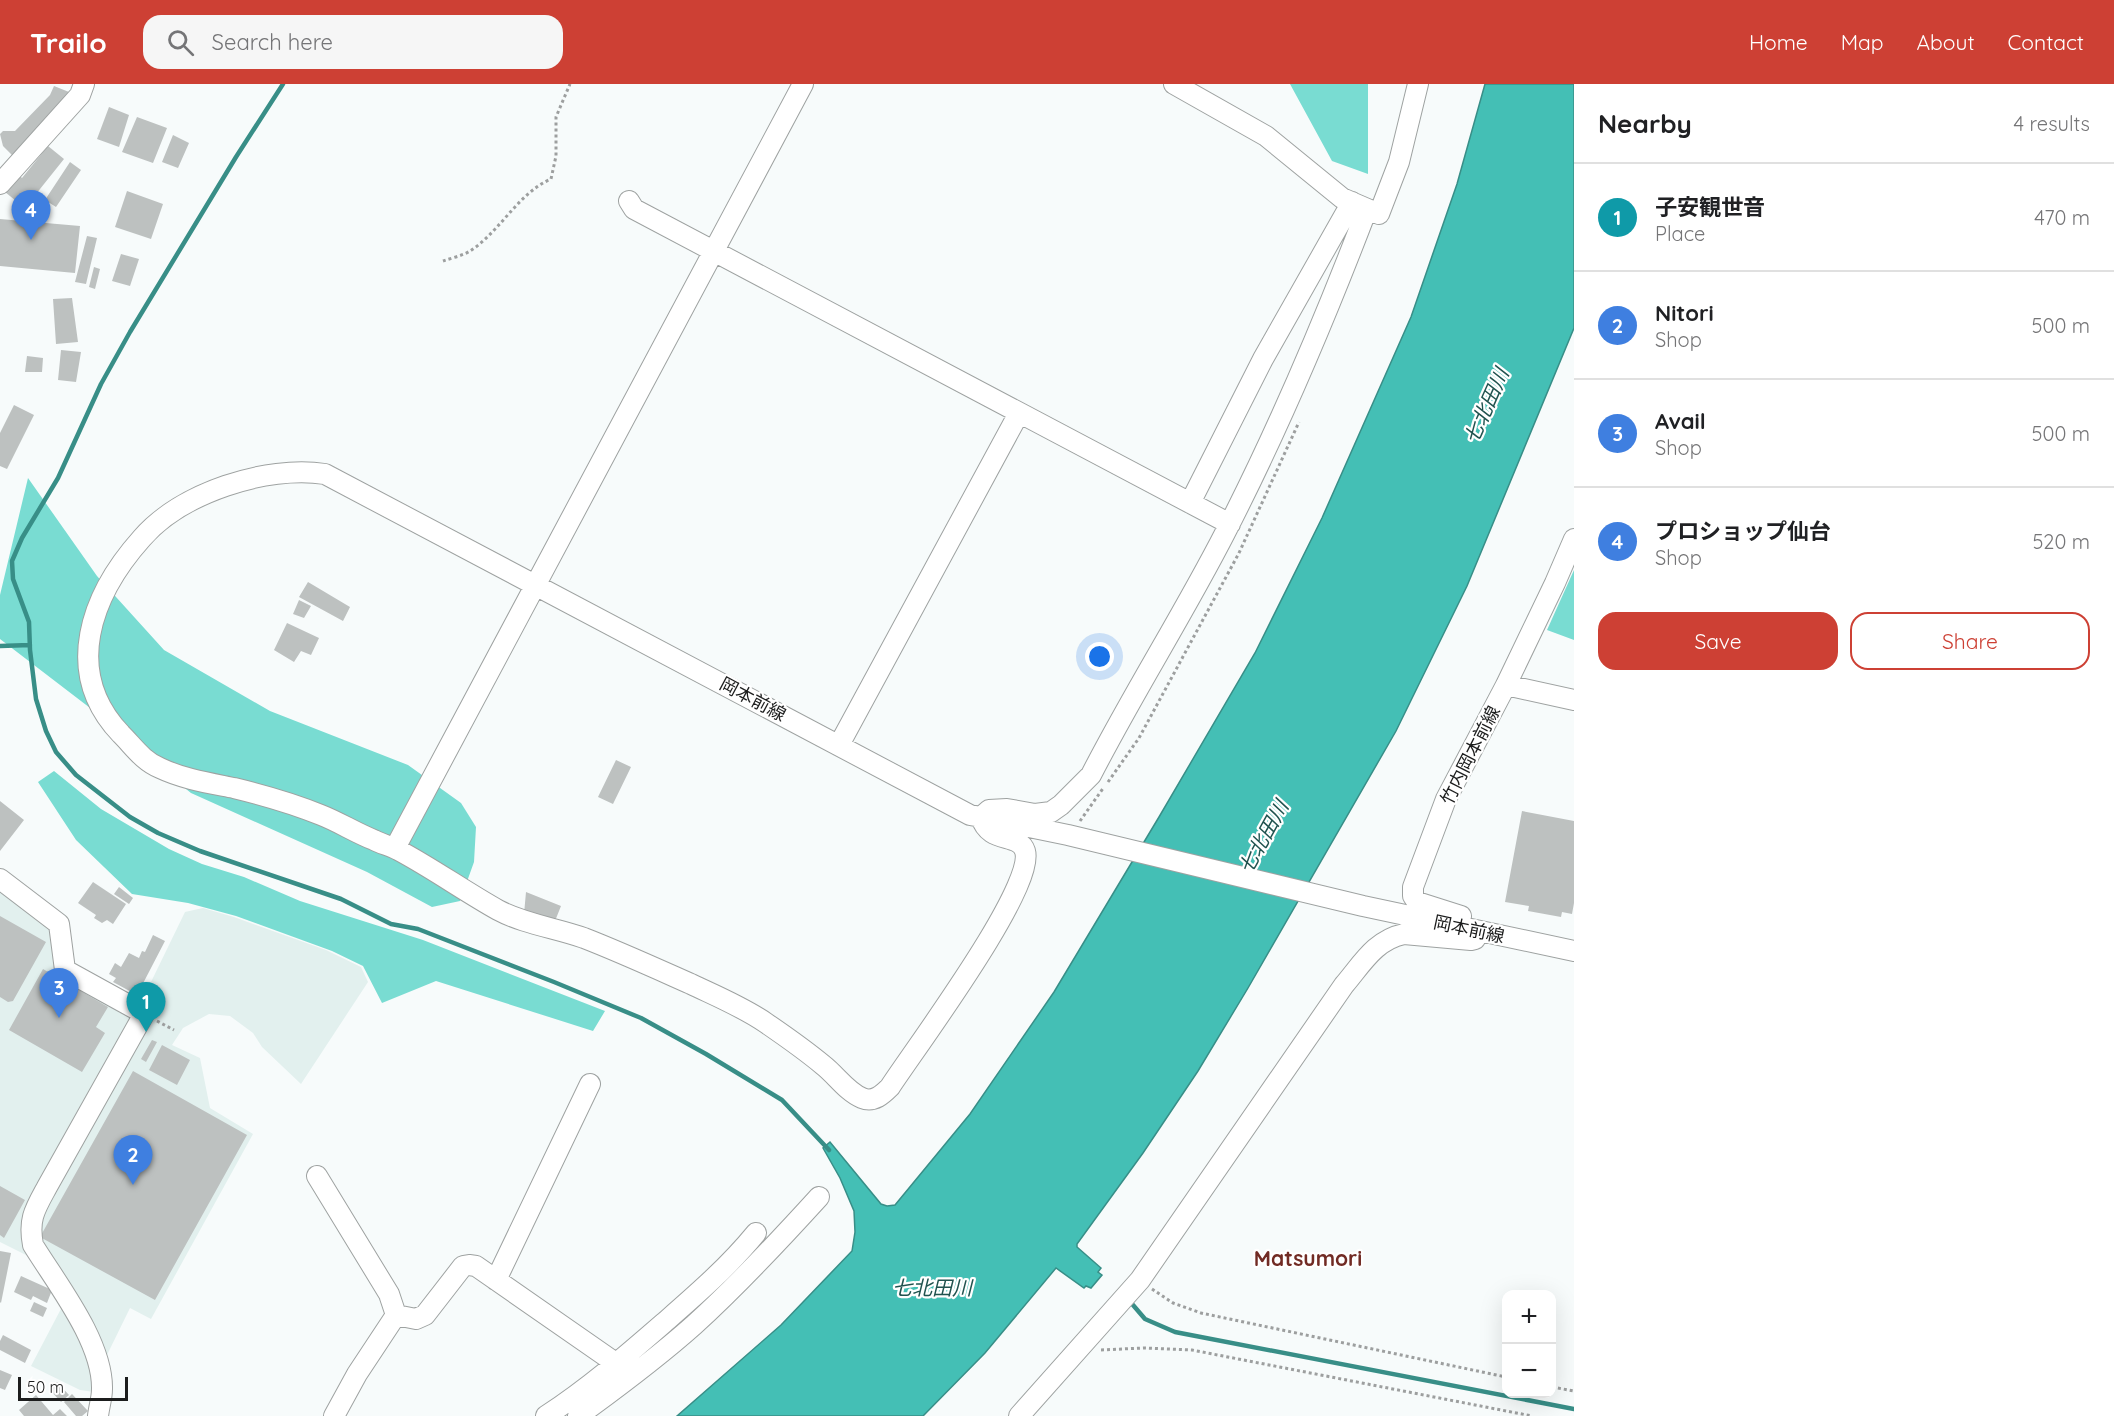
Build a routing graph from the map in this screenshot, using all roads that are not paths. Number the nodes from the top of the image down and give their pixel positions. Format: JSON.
{"nodes":[{"id":1,"x":84,"y":84,"type":"edge"},
{"id":2,"x":803,"y":84,"type":"edge"},
{"id":3,"x":1174,"y":84,"type":"edge"},
{"id":4,"x":1418,"y":84,"type":"edge"},
{"id":5,"x":0,"y":184,"type":"edge"},
{"id":6,"x":628,"y":201,"type":"dead end"},
{"id":7,"x":1359,"y":205,"type":"junction"},
{"id":8,"x":714,"y":251,"type":"junction"},
{"id":9,"x":1019,"y":413,"type":"junction"},
{"id":10,"x":1190,"y":503,"type":"junction"},
{"id":11,"x":1230,"y":524,"type":"junction"},
{"id":12,"x":1574,"y":539,"type":"edge"},
{"id":13,"x":536,"y":584,"type":"junction"},
{"id":14,"x":1506,"y":685,"type":"junction"},
{"id":15,"x":1574,"y":700,"type":"edge"},
{"id":16,"x":839,"y":745,"type":"junction"},
{"id":17,"x":975,"y":816,"type":"junction"},
{"id":18,"x":395,"y":848,"type":"junction"},
{"id":19,"x":0,"y":879,"type":"edge"},
{"id":20,"x":1488,"y":933,"type":"junction"},
{"id":21,"x":1574,"y":951,"type":"edge"},
{"id":22,"x":590,"y":1084,"type":"dead end"},
{"id":23,"x":317,"y":1176,"type":"dead end"},
{"id":24,"x":819,"y":1197,"type":"dead end"},
{"id":25,"x":756,"y":1233,"type":"dead end"},
{"id":26,"x":496,"y":1280,"type":"junction"},
{"id":27,"x":396,"y":1315,"type":"junction"},
{"id":28,"x":617,"y":1364,"type":"junction"},
{"id":29,"x":98,"y":1416,"type":"edge"},
{"id":30,"x":334,"y":1416,"type":"edge"},
{"id":31,"x":546,"y":1416,"type":"edge"},
{"id":32,"x":579,"y":1416,"type":"edge"},
{"id":33,"x":1019,"y":1416,"type":"edge"}],
"edges":[{"from":1,"to":5,"type":"street"},
{"from":2,"to":8,"type":"street"},
{"from":3,"to":7,"type":"street"},
{"from":4,"to":7,"type":"street"},
{"from":6,"to":8,"type":"street"},
{"from":7,"to":10,"type":"street"},
{"from":7,"to":11,"type":"street"},
{"from":8,"to":9,"type":"street"},
{"from":8,"to":13,"type":"street"},
{"from":9,"to":10,"type":"street"},
{"from":9,"to":16,"type":"street"},
{"from":10,"to":11,"type":"street"},
{"from":11,"to":17,"type":"street"},
{"from":12,"to":14,"type":"street","name":"竹内岡本前線"},
{"from":13,"to":16,"type":"street","name":"岡本前線"},
{"from":13,"to":18,"type":"street"},
{"from":13,"to":18,"type":"street","name":"岡本前線"},
{"from":14,"to":15,"type":"street"},
{"from":14,"to":20,"type":"street","name":"竹内岡本前線"},
{"from":16,"to":17,"type":"street","name":"岡本前線"},
{"from":17,"to":18,"type":"street","name":"岡本前線"},
{"from":17,"to":20,"type":"street","name":"岡本前線"},
{"from":19,"to":29,"type":"street"},
{"from":20,"to":21,"type":"street","name":"岡本前線"},
{"from":20,"to":33,"type":"street"},
{"from":22,"to":26,"type":"street"},
{"from":23,"to":27,"type":"street"},
{"from":24,"to":32,"type":"street"},
{"from":25,"to":28,"type":"street"},
{"from":26,"to":27,"type":"street"},
{"from":26,"to":28,"type":"street"},
{"from":27,"to":30,"type":"street"},
{"from":28,"to":31,"type":"street"}]}
